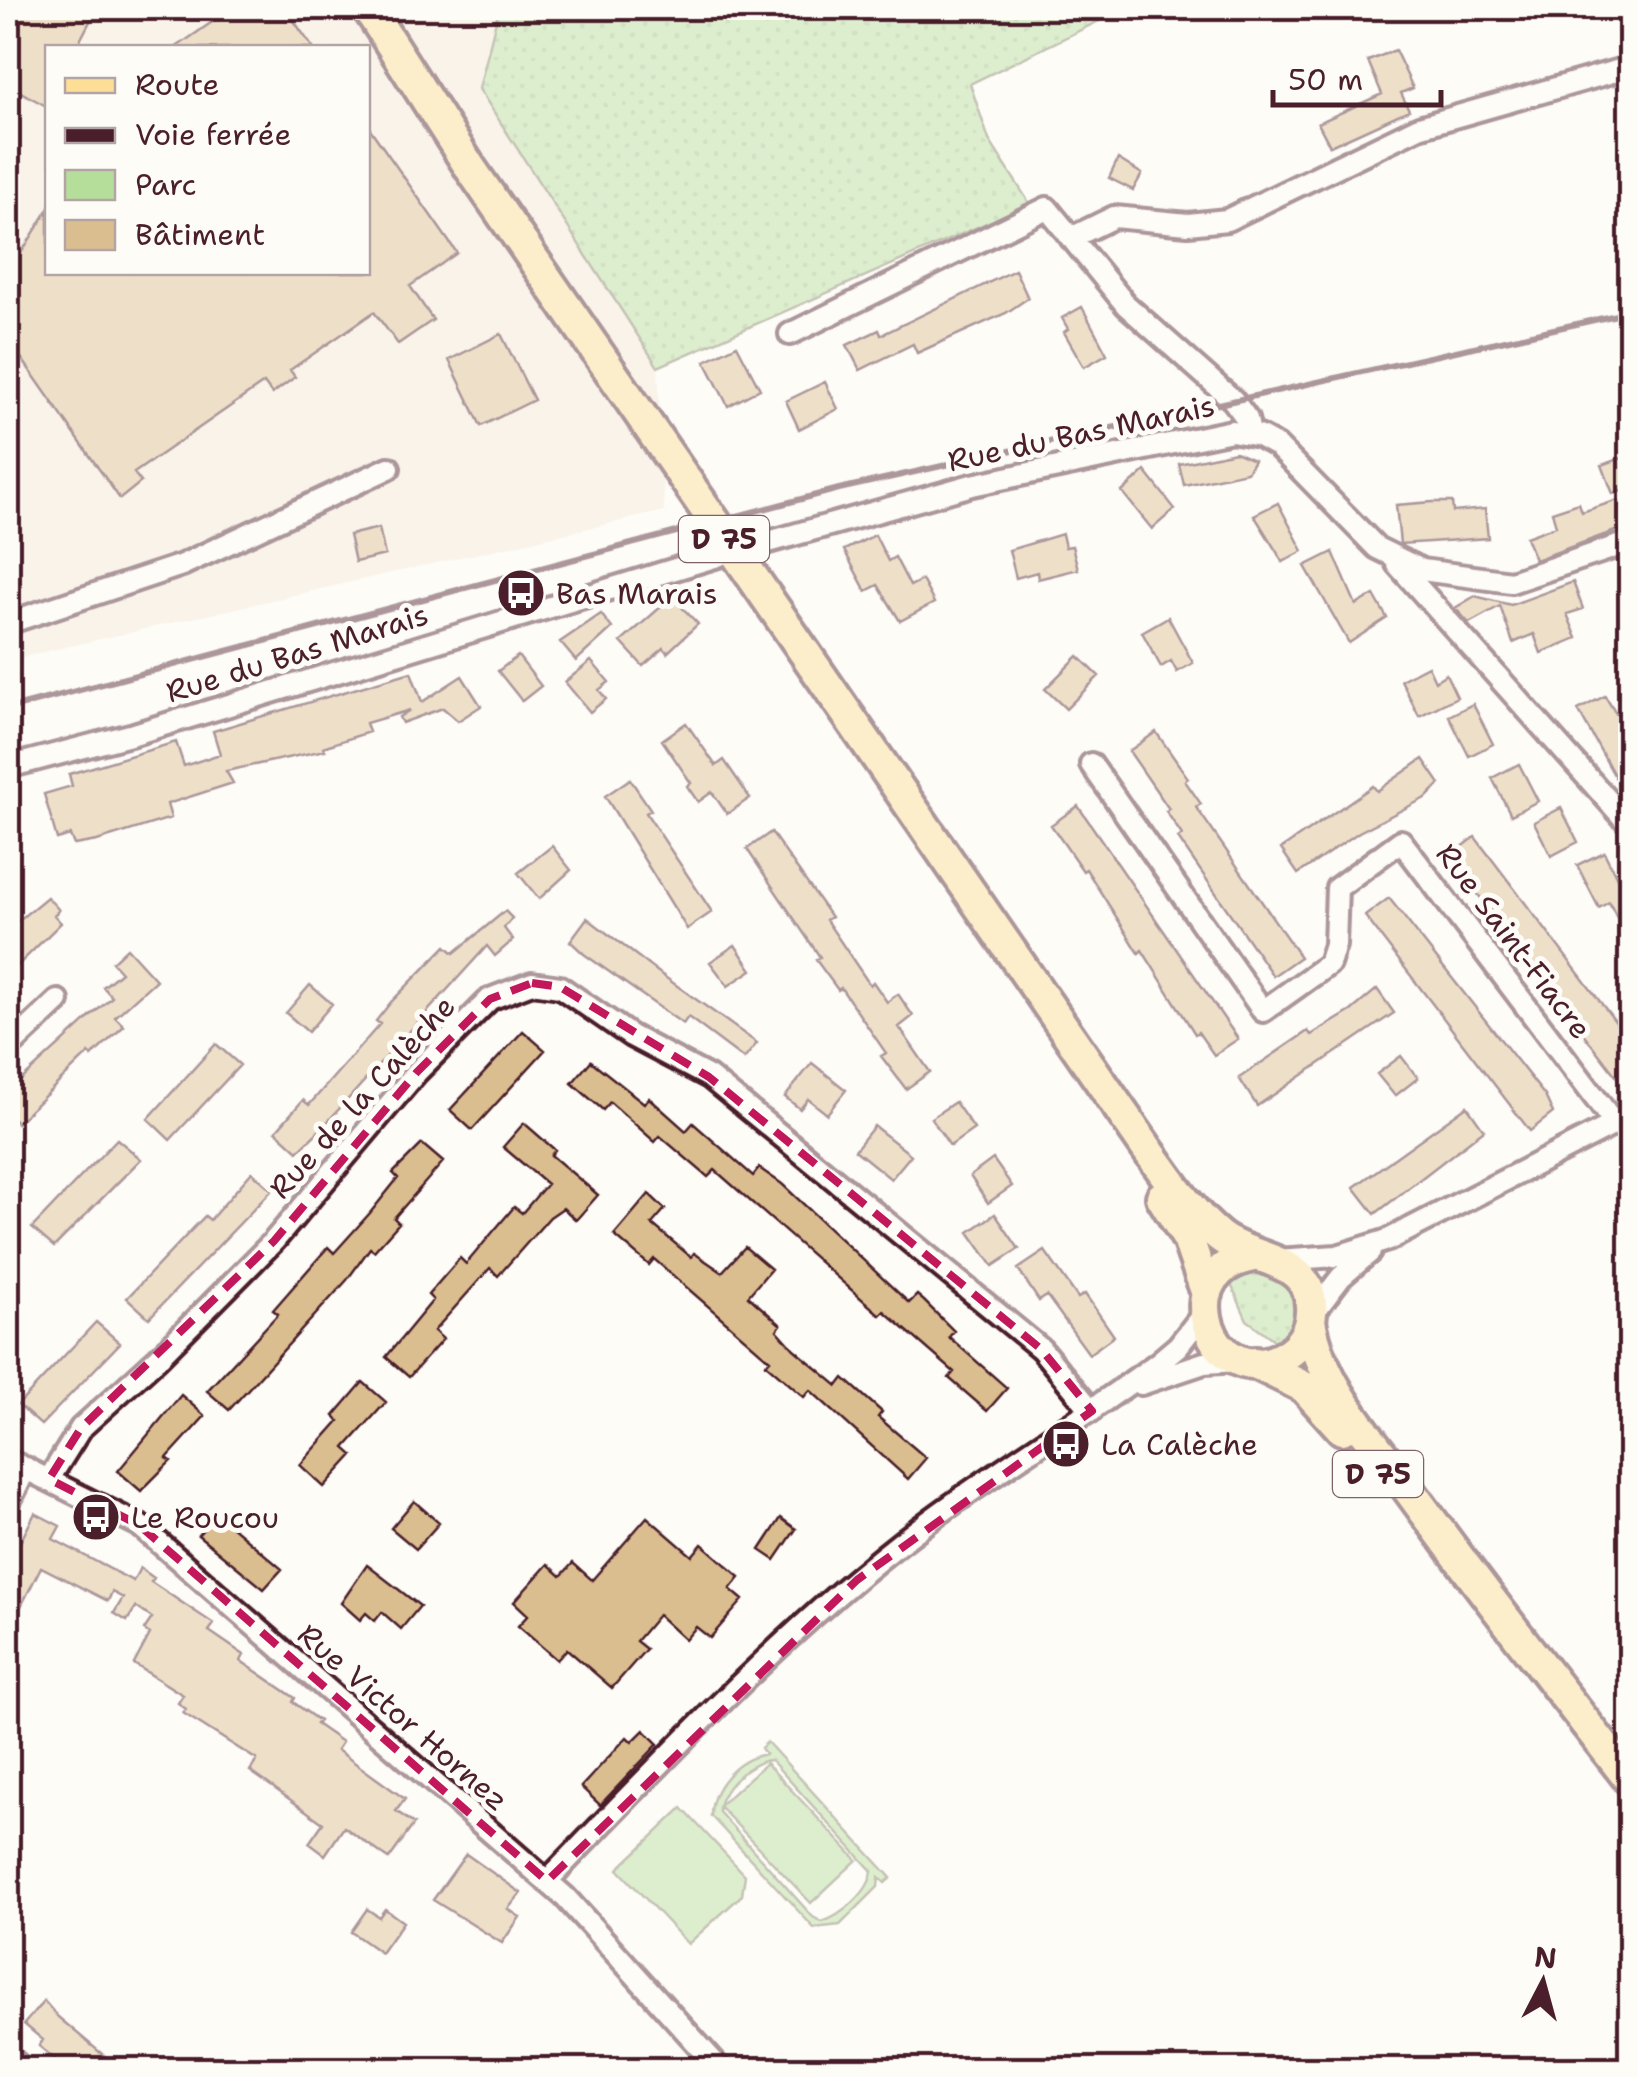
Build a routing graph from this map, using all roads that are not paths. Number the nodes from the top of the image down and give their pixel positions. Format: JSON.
{"nodes":[{"id":1,"x":345,"y":8,"type":"edge"},
{"id":2,"x":368,"y":8,"type":"edge"},
{"id":3,"x":1630,"y":66,"type":"edge"},
{"id":4,"x":1071,"y":238,"type":"junction"},
{"id":5,"x":790,"y":334,"type":"dead end"},
{"id":6,"x":1250,"y":433,"type":"junction"},
{"id":7,"x":389,"y":468,"type":"dead end"},
{"id":8,"x":1630,"y":542,"type":"edge"},
{"id":9,"x":725,"y":554,"type":"junction"},
{"id":10,"x":1392,"y":558,"type":"junction"},
{"id":11,"x":8,"y":623,"type":"edge"},
{"id":12,"x":1091,"y":764,"type":"dead end"},
{"id":13,"x":8,"y":767,"type":"edge"},
{"id":14,"x":1630,"y":824,"type":"edge"},
{"id":15,"x":58,"y":1000,"type":"dead end"},
{"id":16,"x":8,"y":1048,"type":"edge"},
{"id":17,"x":1623,"y":1120,"type":"edge"},
{"id":18,"x":1388,"y":1240,"type":"junction"},
{"id":19,"x":1266,"y":1258,"type":"junction"},
{"id":20,"x":1205,"y":1304,"type":"junction"},
{"id":21,"x":1310,"y":1319,"type":"junction"},
{"id":22,"x":1249,"y":1362,"type":"junction"},
{"id":23,"x":1112,"y":1398,"type":"junction"},
{"id":24,"x":1092,"y":1411,"type":"junction"},
{"id":25,"x":17,"y":1464,"type":"edge"},
{"id":26,"x":49,"y":1479,"type":"junction"},
{"id":27,"x":8,"y":1504,"type":"edge"},
{"id":28,"x":1489,"y":1601,"type":"junction"},
{"id":29,"x":1630,"y":1780,"type":"edge"},
{"id":30,"x":546,"y":1881,"type":"junction"},
{"id":31,"x":8,"y":2056,"type":"edge"},
{"id":32,"x":24,"y":2070,"type":"edge"},
{"id":33,"x":720,"y":2070,"type":"edge"}],
"edges":[{"from":1,"to":9,"type":"main road","number":"D 75"},
{"from":2,"to":9,"type":"main road","number":"D 75"},
{"from":3,"to":4,"type":"street"},
{"from":4,"to":5,"type":"street"},
{"from":4,"to":6,"type":"street"},
{"from":6,"to":9,"type":"street","name":"Rue du Bas Marais"},
{"from":6,"to":10,"type":"street","name":"Rue du Bas Marais"},
{"from":7,"to":11,"type":"street"},
{"from":8,"to":10,"type":"street","name":"Rue du Bas Marais"},
{"from":9,"to":13,"type":"street","name":"Rue du Bas Marais"},
{"from":9,"to":19,"type":"main road","number":"D 75"},
{"from":9,"to":20,"type":"main road","number":"D 75"},
{"from":10,"to":14,"type":"street"},
{"from":12,"to":17,"type":"street","name":"Rue Saint-Fiacre"},
{"from":15,"to":16,"type":"street"},
{"from":17,"to":18,"type":"street"},
{"from":18,"to":19,"type":"street"},
{"from":18,"to":21,"type":"street"},
{"from":19,"to":20,"type":"main road"},
{"from":19,"to":21,"type":"main road"},
{"from":20,"to":22,"type":"main road"},
{"from":20,"to":23,"type":"street"},
{"from":21,"to":22,"type":"main road"},
{"from":21,"to":28,"type":"main road","number":"D 75"},
{"from":22,"to":23,"type":"street"},
{"from":22,"to":28,"type":"main road","number":"D 75"},
{"from":23,"to":24,"type":"street"},
{"from":24,"to":26,"type":"street","name":"Rue de la Calèche"},
{"from":24,"to":30,"type":"street"},
{"from":25,"to":26,"type":"street","name":"Rue Victor Hornez"},
{"from":25,"to":27,"type":"street"},
{"from":26,"to":30,"type":"street","name":"Rue Victor Hornez"},
{"from":28,"to":29,"type":"main road","number":"D 75"},
{"from":30,"to":33,"type":"street","name":"Rue Victor Hornez"},
{"from":31,"to":32,"type":"street"}]}
